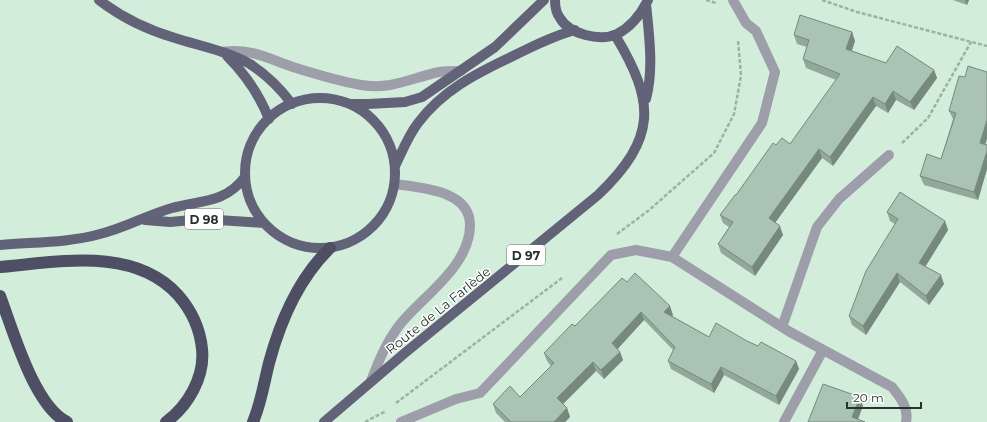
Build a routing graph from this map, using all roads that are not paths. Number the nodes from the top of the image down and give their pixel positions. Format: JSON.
{"nodes":[{"id":1,"x":99,"y":0,"type":"edge"},
{"id":2,"x":544,"y":0,"type":"edge"},
{"id":3,"x":555,"y":0,"type":"edge"},
{"id":4,"x":733,"y":0,"type":"edge"},
{"id":5,"x":647,"y":2,"type":"edge"},
{"id":6,"x":575,"y":30,"type":"junction"},
{"id":7,"x":615,"y":35,"type":"junction"},
{"id":8,"x":222,"y":52,"type":"junction"},
{"id":9,"x":461,"y":71,"type":"junction"},
{"id":10,"x":645,"y":103,"type":"junction"},
{"id":11,"x":292,"y":104,"type":"junction"},
{"id":12,"x":350,"y":104,"type":"junction"},
{"id":13,"x":269,"y":119,"type":"junction"},
{"id":14,"x":889,"y":156,"type":"road end"},
{"id":15,"x":395,"y":166,"type":"junction"},
{"id":16,"x":245,"y":177,"type":"junction"},
{"id":17,"x":395,"y":184,"type":"junction"},
{"id":18,"x":143,"y":220,"type":"junction"},
{"id":19,"x":264,"y":223,"type":"junction"},
{"id":20,"x":0,"y":245,"type":"edge"},
{"id":21,"x":330,"y":248,"type":"junction"},
{"id":22,"x":672,"y":257,"type":"junction"},
{"id":23,"x":0,"y":268,"type":"edge"},
{"id":24,"x":0,"y":296,"type":"edge"},
{"id":25,"x":782,"y":327,"type":"junction"},
{"id":26,"x":823,"y":350,"type":"junction"},
{"id":27,"x":371,"y":381,"type":"junction"},
{"id":28,"x":67,"y":422,"type":"edge"},
{"id":29,"x":166,"y":422,"type":"edge"},
{"id":30,"x":253,"y":422,"type":"edge"},
{"id":31,"x":324,"y":422,"type":"edge"},
{"id":32,"x":401,"y":422,"type":"edge"},
{"id":33,"x":784,"y":422,"type":"edge"},
{"id":34,"x":906,"y":422,"type":"edge"}],
"edges":[{"from":1,"to":8,"type":"main road"},
{"from":2,"to":9,"type":"main road"},
{"from":3,"to":6,"type":"main road"},
{"from":4,"to":22,"type":"street"},
{"from":5,"to":7,"type":"main road"},
{"from":5,"to":10,"type":"main road","name":"Route de La Farlède","number":"D 97"},
{"from":6,"to":7,"type":"main road"},
{"from":6,"to":15,"type":"main road"},
{"from":7,"to":10,"type":"main road","name":"Route de La Farlède","number":"D 97"},
{"from":8,"to":9,"type":"street"},
{"from":8,"to":11,"type":"main road"},
{"from":8,"to":13,"type":"main road"},
{"from":9,"to":12,"type":"main road"},
{"from":10,"to":27,"type":"main road","name":"Route de La Farlède","number":"D 97"},
{"from":11,"to":12,"type":"main road"},
{"from":11,"to":13,"type":"main road"},
{"from":12,"to":15,"type":"main road"},
{"from":13,"to":16,"type":"main road"},
{"from":14,"to":25,"type":"street"},
{"from":15,"to":17,"type":"main road"},
{"from":16,"to":18,"type":"main road","number":"D 98"},
{"from":16,"to":19,"type":"main road"},
{"from":17,"to":21,"type":"main road"},
{"from":17,"to":27,"type":"street"},
{"from":18,"to":19,"type":"main road","number":"D 98"},
{"from":18,"to":20,"type":"main road","number":"D 98"},
{"from":19,"to":21,"type":"main road"},
{"from":21,"to":30,"type":"highway"},
{"from":22,"to":25,"type":"street"},
{"from":22,"to":32,"type":"street"},
{"from":23,"to":29,"type":"highway"},
{"from":24,"to":28,"type":"highway"},
{"from":25,"to":26,"type":"street"},
{"from":26,"to":33,"type":"street"},
{"from":26,"to":34,"type":"street"},
{"from":27,"to":31,"type":"main road","name":"Route de La Farlède","number":"D 97"}]}
